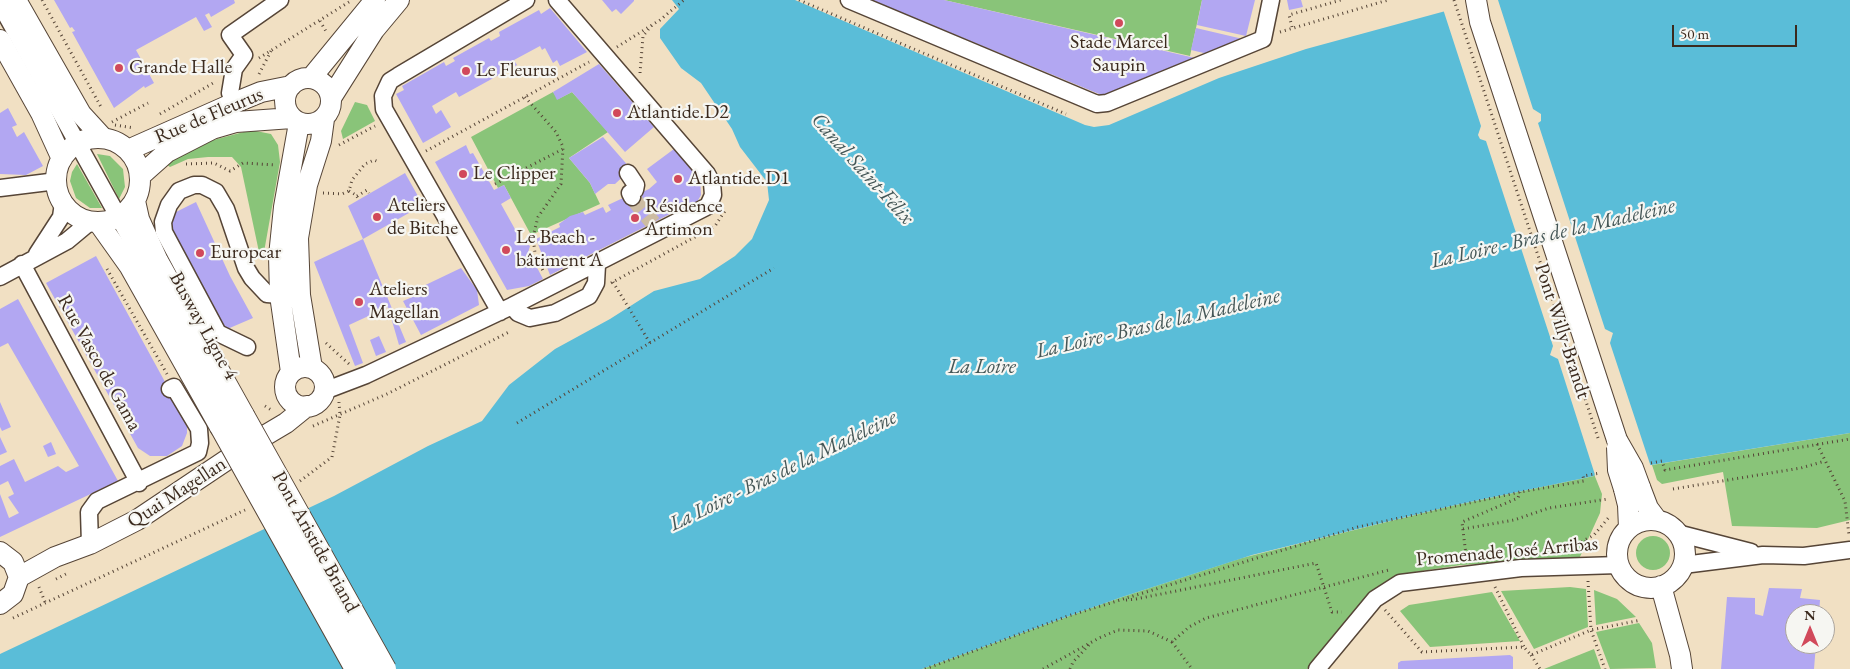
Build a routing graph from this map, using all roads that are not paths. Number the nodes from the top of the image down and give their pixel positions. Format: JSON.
{"nodes":[{"id":1,"x":16,"y":0,"type":"edge"},
{"id":2,"x":280,"y":0,"type":"edge"},
{"id":3,"x":375,"y":0,"type":"edge"},
{"id":4,"x":399,"y":0,"type":"edge"},
{"id":5,"x":526,"y":0,"type":"edge"},
{"id":6,"x":557,"y":0,"type":"edge"},
{"id":7,"x":849,"y":0,"type":"edge"},
{"id":8,"x":1271,"y":0,"type":"edge"},
{"id":9,"x":1466,"y":0,"type":"edge"},
{"id":10,"x":1476,"y":0,"type":"edge"},
{"id":11,"x":0,"y":4,"type":"edge"},
{"id":12,"x":1480,"y":22,"type":"junction"},
{"id":13,"x":0,"y":40,"type":"edge"},
{"id":14,"x":311,"y":78,"type":"junction"},
{"id":15,"x":291,"y":86,"type":"junction"},
{"id":16,"x":331,"y":98,"type":"junction"},
{"id":17,"x":234,"y":103,"type":"junction"},
{"id":18,"x":324,"y":119,"type":"junction"},
{"id":19,"x":295,"y":120,"type":"junction"},
{"id":20,"x":106,"y":131,"type":"junction"},
{"id":21,"x":133,"y":142,"type":"junction"},
{"id":22,"x":78,"y":143,"type":"junction"},
{"id":23,"x":62,"y":159,"type":"junction"},
{"id":24,"x":628,"y":172,"type":"dead end"},
{"id":25,"x":140,"y":176,"type":"junction"},
{"id":26,"x":57,"y":182,"type":"junction"},
{"id":27,"x":0,"y":188,"type":"edge"},
{"id":28,"x":632,"y":197,"type":"tunnel mouth"},
{"id":29,"x":135,"y":201,"type":"junction"},
{"id":30,"x":64,"y":204,"type":"junction"},
{"id":31,"x":118,"y":217,"type":"junction"},
{"id":32,"x":95,"y":222,"type":"junction"},
{"id":33,"x":28,"y":261,"type":"junction"},
{"id":34,"x":596,"y":265,"type":"junction"},
{"id":35,"x":0,"y":277,"type":"edge"},
{"id":36,"x":280,"y":295,"type":"junction"},
{"id":37,"x":300,"y":295,"type":"junction"},
{"id":38,"x":506,"y":309,"type":"junction"},
{"id":39,"x":247,"y":347,"type":"dead end"},
{"id":40,"x":312,"y":368,"type":"junction"},
{"id":41,"x":291,"y":372,"type":"junction"},
{"id":42,"x":172,"y":388,"type":"road end"},
{"id":43,"x":324,"y":391,"type":"junction"},
{"id":44,"x":287,"y":394,"type":"junction"},
{"id":45,"x":307,"y":406,"type":"junction"},
{"id":46,"x":232,"y":421,"type":"junction"},
{"id":47,"x":261,"y":438,"type":"junction"},
{"id":48,"x":139,"y":482,"type":"junction"},
{"id":49,"x":1627,"y":496,"type":"junction"},
{"id":50,"x":1657,"y":520,"type":"junction"},
{"id":51,"x":1629,"y":528,"type":"junction"},
{"id":52,"x":1677,"y":533,"type":"junction"},
{"id":53,"x":90,"y":544,"type":"junction"},
{"id":54,"x":1850,"y":550,"type":"edge"},
{"id":55,"x":4,"y":554,"type":"edge"},
{"id":56,"x":1763,"y":555,"type":"junction"},
{"id":57,"x":55,"y":557,"type":"junction"},
{"id":58,"x":1619,"y":565,"type":"junction"},
{"id":59,"x":1683,"y":565,"type":"junction"},
{"id":60,"x":18,"y":577,"type":"junction"},
{"id":61,"x":1660,"y":586,"type":"junction"},
{"id":62,"x":4,"y":613,"type":"edge"},
{"id":63,"x":355,"y":669,"type":"edge"},
{"id":64,"x":370,"y":669,"type":"edge"},
{"id":65,"x":386,"y":669,"type":"edge"},
{"id":66,"x":1318,"y":669,"type":"edge"},
{"id":67,"x":1682,"y":669,"type":"edge"}],
"edges":[{"from":1,"to":20,"type":"main road"},
{"from":2,"to":17,"type":"street"},
{"from":3,"to":14,"type":"main road"},
{"from":4,"to":16,"type":"main road"},
{"from":5,"to":38,"type":"street"},
{"from":6,"to":34,"type":"street"},
{"from":7,"to":8,"type":"street"},
{"from":9,"to":12,"type":"main road","name":"Pont Willy-Brandt"},
{"from":10,"to":12,"type":"main road","name":"Pont Willy-Brandt"},
{"from":11,"to":22,"type":"street","name":"Busway Ligne 4"},
{"from":12,"to":49,"type":"main road","name":"Pont Willy-Brandt","bridge":true},
{"from":13,"to":23,"type":"main road"},
{"from":14,"to":15,"type":"main road"},
{"from":14,"to":16,"type":"main road"},
{"from":15,"to":17,"type":"main road","name":"Rue de Fleurus"},
{"from":15,"to":19,"type":"main road"},
{"from":16,"to":18,"type":"main road"},
{"from":17,"to":21,"type":"main road","name":"Rue de Fleurus"},
{"from":18,"to":19,"type":"main road"},
{"from":18,"to":37,"type":"main road"},
{"from":19,"to":25,"type":"main road","name":"Rue de Fleurus"},
{"from":19,"to":36,"type":"main road"},
{"from":20,"to":21,"type":"main road"},
{"from":20,"to":22,"type":"main road"},
{"from":21,"to":25,"type":"main road"},
{"from":22,"to":23,"type":"main road"},
{"from":22,"to":31,"type":"street","name":"Busway Ligne 4"},
{"from":23,"to":26,"type":"main road"},
{"from":24,"to":28,"type":"street"},
{"from":25,"to":29,"type":"main road"},
{"from":26,"to":27,"type":"street"},
{"from":26,"to":30,"type":"main road"},
{"from":29,"to":31,"type":"main road"},
{"from":29,"to":46,"type":"main road"},
{"from":30,"to":32,"type":"main road"},
{"from":30,"to":33,"type":"street"},
{"from":31,"to":32,"type":"main road"},
{"from":31,"to":46,"type":"street","name":"Busway Ligne 4"},
{"from":32,"to":33,"type":"street"},
{"from":32,"to":46,"type":"main road"},
{"from":33,"to":35,"type":"street"},
{"from":33,"to":48,"type":"street","name":"Rue Vasco de Gama"},
{"from":34,"to":38,"type":"street"},
{"from":34,"to":38,"type":"street"},
{"from":36,"to":37,"type":"main road"},
{"from":36,"to":39,"type":"street"},
{"from":36,"to":41,"type":"main road"},
{"from":37,"to":40,"type":"main road"},
{"from":38,"to":43,"type":"street"},
{"from":40,"to":41,"type":"main road"},
{"from":40,"to":43,"type":"main road"},
{"from":41,"to":44,"type":"main road"},
{"from":42,"to":48,"type":"street","name":"Quai Magellan"},
{"from":43,"to":45,"type":"main road"},
{"from":44,"to":45,"type":"main road"},
{"from":44,"to":47,"type":"main road","name":"Quai Magellan"},
{"from":45,"to":47,"type":"main road","name":"Quai Magellan"},
{"from":46,"to":63,"type":"main road","name":"Pont Aristide Briand","bridge":true},
{"from":46,"to":64,"type":"street","name":"Busway Ligne 4","bridge":true},
{"from":46,"to":65,"type":"main road","name":"Pont Aristide Briand","bridge":true},
{"from":47,"to":53,"type":"main road","name":"Quai Magellan"},
{"from":48,"to":53,"type":"street","name":"Quai Magellan"},
{"from":49,"to":50,"type":"main road","name":"Pont Willy-Brandt"},
{"from":49,"to":51,"type":"main road","name":"Pont Willy-Brandt"},
{"from":50,"to":51,"type":"main road"},
{"from":50,"to":52,"type":"main road"},
{"from":51,"to":58,"type":"main road"},
{"from":52,"to":56,"type":"street"},
{"from":52,"to":59,"type":"main road"},
{"from":53,"to":57,"type":"main road","name":"Quai Magellan"},
{"from":54,"to":56,"type":"street"},
{"from":55,"to":57,"type":"main road","name":"Quai Magellan"},
{"from":55,"to":60,"type":"main road"},
{"from":56,"to":59,"type":"street"},
{"from":57,"to":60,"type":"main road","name":"Quai Magellan"},
{"from":58,"to":61,"type":"main road"},
{"from":58,"to":66,"type":"street","name":"Promenade José Arribas"},
{"from":59,"to":61,"type":"main road"},
{"from":60,"to":62,"type":"main road"},
{"from":61,"to":67,"type":"main road"}]}
